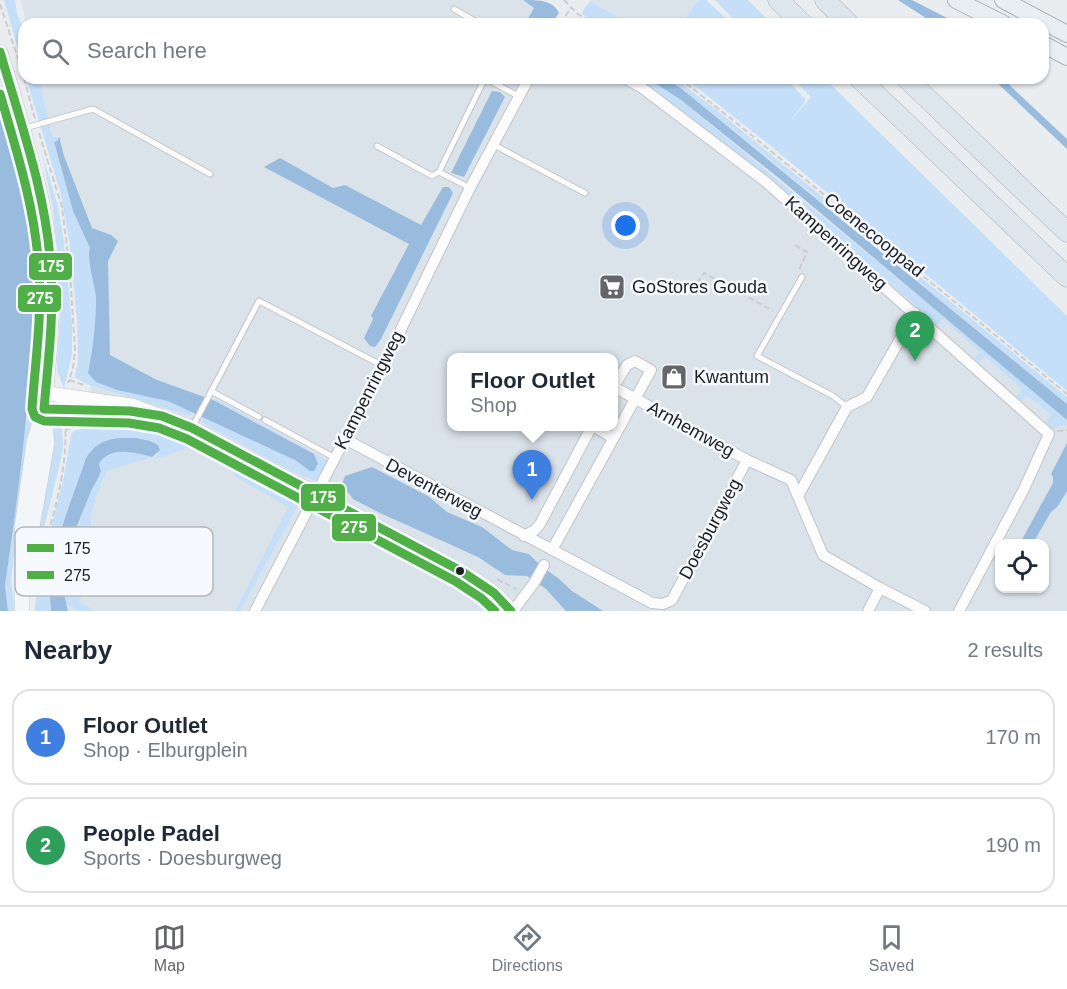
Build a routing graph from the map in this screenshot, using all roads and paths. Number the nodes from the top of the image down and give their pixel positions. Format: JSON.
{"nodes":[{"id":1,"x":564,"y":0,"type":"edge"},
{"id":2,"x":778,"y":0,"type":"edge"},
{"id":3,"x":825,"y":0,"type":"edge"},
{"id":4,"x":956,"y":0,"type":"edge"},
{"id":5,"x":1003,"y":0,"type":"edge"},
{"id":6,"x":0,"y":4,"type":"edge"},
{"id":7,"x":571,"y":8,"type":"junction"},
{"id":8,"x":454,"y":9,"type":"dead end"},
{"id":9,"x":470,"y":18,"type":"edge"},
{"id":10,"x":565,"y":18,"type":"edge"},
{"id":11,"x":585,"y":18,"type":"edge"},
{"id":12,"x":797,"y":18,"type":"edge"},
{"id":13,"x":843,"y":18,"type":"edge"},
{"id":14,"x":992,"y":18,"type":"edge"},
{"id":15,"x":1037,"y":18,"type":"edge"},
{"id":16,"x":1049,"y":24,"type":"edge"},
{"id":17,"x":1067,"y":34,"type":"edge"},
{"id":18,"x":1049,"y":47,"type":"edge"},
{"id":19,"x":0,"y":52,"type":"edge"},
{"id":20,"x":1067,"y":57,"type":"edge"},
{"id":21,"x":18,"y":59,"type":"edge"},
{"id":22,"x":482,"y":84,"type":"edge"},
{"id":23,"x":496,"y":84,"type":"edge"},
{"id":24,"x":526,"y":84,"type":"edge"},
{"id":25,"x":635,"y":84,"type":"edge"},
{"id":26,"x":687,"y":84,"type":"edge"},
{"id":27,"x":865,"y":84,"type":"edge"},
{"id":28,"x":912,"y":84,"type":"edge"},
{"id":29,"x":520,"y":97,"type":"junction"},
{"id":30,"x":23,"y":128,"type":"junction"},
{"id":31,"x":494,"y":145,"type":"junction"},
{"id":32,"x":377,"y":146,"type":"dead end"},
{"id":33,"x":439,"y":172,"type":"junction"},
{"id":34,"x":210,"y":174,"type":"dead end"},
{"id":35,"x":470,"y":188,"type":"junction"},
{"id":36,"x":585,"y":193,"type":"dead end"},
{"id":37,"x":1067,"y":232,"type":"edge"},
{"id":38,"x":795,"y":246,"type":"dead end"},
{"id":39,"x":802,"y":277,"type":"joint"},
{"id":40,"x":1067,"y":277,"type":"edge"},
{"id":41,"x":697,"y":283,"type":"dead end"},
{"id":42,"x":915,"y":313,"type":"junction"},
{"id":43,"x":781,"y":315,"type":"junction"},
{"id":44,"x":383,"y":366,"type":"junction"},
{"id":45,"x":618,"y":380,"type":"edge"},
{"id":46,"x":618,"y":390,"type":"edge"},
{"id":47,"x":45,"y":393,"type":"junction"},
{"id":48,"x":210,"y":393,"type":"junction"},
{"id":49,"x":1067,"y":394,"type":"edge"},
{"id":50,"x":635,"y":398,"type":"junction"},
{"id":51,"x":847,"y":406,"type":"junction"},
{"id":52,"x":44,"y":409,"type":"junction"},
{"id":53,"x":66,"y":410,"type":"junction"},
{"id":54,"x":162,"y":417,"type":"junction"},
{"id":55,"x":259,"y":417,"type":"dead end"},
{"id":56,"x":265,"y":420,"type":"dead end"},
{"id":57,"x":92,"y":421,"type":"dead end"},
{"id":58,"x":194,"y":424,"type":"junction"},
{"id":59,"x":618,"y":429,"type":"edge"},
{"id":60,"x":65,"y":430,"type":"junction"},
{"id":61,"x":589,"y":431,"type":"edge"},
{"id":62,"x":601,"y":431,"type":"edge"},
{"id":63,"x":617,"y":431,"type":"edge"},
{"id":64,"x":613,"y":438,"type":"junction"},
{"id":65,"x":345,"y":439,"type":"junction"},
{"id":66,"x":334,"y":458,"type":"junction"},
{"id":67,"x":747,"y":460,"type":"junction"},
{"id":68,"x":317,"y":495,"type":"junction"},
{"id":69,"x":798,"y":496,"type":"junction"},
{"id":70,"x":22,"y":527,"type":"edge"},
{"id":71,"x":45,"y":527,"type":"edge"},
{"id":72,"x":524,"y":536,"type":"junction"},
{"id":73,"x":552,"y":550,"type":"junction"},
{"id":74,"x":543,"y":565,"type":"dead end"},
{"id":75,"x":880,"y":588,"type":"junction"},
{"id":76,"x":25,"y":596,"type":"edge"},
{"id":77,"x":22,"y":611,"type":"edge"},
{"id":78,"x":255,"y":611,"type":"edge"},
{"id":79,"x":512,"y":611,"type":"edge"},
{"id":80,"x":867,"y":611,"type":"edge"},
{"id":81,"x":925,"y":611,"type":"edge"},
{"id":82,"x":959,"y":611,"type":"edge"}],
"edges":[{"from":1,"to":7,"type":"path"},
{"from":2,"to":12,"type":"highway"},
{"from":3,"to":13,"type":"highway"},
{"from":4,"to":14,"type":"main road"},
{"from":5,"to":15,"type":"main road"},
{"from":6,"to":21,"type":"path"},
{"from":7,"to":10,"type":"path"},
{"from":7,"to":11,"type":"path"},
{"from":8,"to":9,"type":"lane"},
{"from":16,"to":17,"type":"main road"},
{"from":18,"to":20,"type":"main road"},
{"from":19,"to":30,"type":"main road"},
{"from":22,"to":33,"type":"lane"},
{"from":23,"to":29,"type":"lane"},
{"from":24,"to":29,"type":"street","name":"Kampenringweg"},
{"from":25,"to":42,"type":"street","name":"Kampenringweg"},
{"from":26,"to":49,"type":"path","name":"Coenecooppad"},
{"from":27,"to":40,"type":"highway"},
{"from":28,"to":37,"type":"highway"},
{"from":29,"to":31,"type":"street","name":"Kampenringweg"},
{"from":30,"to":34,"type":"lane"},
{"from":30,"to":47,"type":"main road"},
{"from":31,"to":35,"type":"street","name":"Kampenringweg"},
{"from":31,"to":36,"type":"lane"},
{"from":32,"to":33,"type":"lane"},
{"from":33,"to":35,"type":"lane"},
{"from":35,"to":44,"type":"street","name":"Kampenringweg"},
{"from":38,"to":39,"type":"path"},
{"from":39,"to":43,"type":"lane"},
{"from":41,"to":43,"type":"path"},
{"from":42,"to":51,"type":"street"},
{"from":42,"to":82,"type":"street","name":"Kampenringweg"},
{"from":43,"to":51,"type":"lane"},
{"from":44,"to":48,"type":"lane"},
{"from":44,"to":65,"type":"street","name":"Kampenringweg"},
{"from":45,"to":50,"type":"street"},
{"from":46,"to":50,"type":"street","name":"Arnhemweg"},
{"from":47,"to":52,"type":"main road"},
{"from":47,"to":54,"type":"street"},
{"from":48,"to":55,"type":"lane"},
{"from":48,"to":58,"type":"lane"},
{"from":50,"to":59,"type":"street"},
{"from":50,"to":67,"type":"street","name":"Arnhemweg"},
{"from":51,"to":69,"type":"street"},
{"from":52,"to":53,"type":"street"},
{"from":52,"to":70,"type":"main road"},
{"from":53,"to":54,"type":"street"},
{"from":53,"to":60,"type":"path"},
{"from":54,"to":58,"type":"street"},
{"from":56,"to":66,"type":"lane"},
{"from":57,"to":60,"type":"path"},
{"from":58,"to":68,"type":"street"},
{"from":60,"to":71,"type":"path"},
{"from":61,"to":72,"type":"street"},
{"from":62,"to":64,"type":"street"},
{"from":63,"to":64,"type":"street"},
{"from":64,"to":73,"type":"street"},
{"from":65,"to":66,"type":"street","name":"Kampenringweg"},
{"from":65,"to":72,"type":"street","name":"Deventerweg"},
{"from":66,"to":68,"type":"street","name":"Kampenringweg"},
{"from":67,"to":69,"type":"street","name":"Doesburgweg"},
{"from":67,"to":73,"type":"street","name":"Doesburgweg"},
{"from":68,"to":78,"type":"street","name":"Kampenringweg"},
{"from":68,"to":79,"type":"street"},
{"from":69,"to":75,"type":"street"},
{"from":72,"to":73,"type":"street","name":"Doesburgweg"},
{"from":74,"to":79,"type":"street"},
{"from":75,"to":80,"type":"street"},
{"from":75,"to":81,"type":"street"},
{"from":76,"to":77,"type":"main road"}]}
